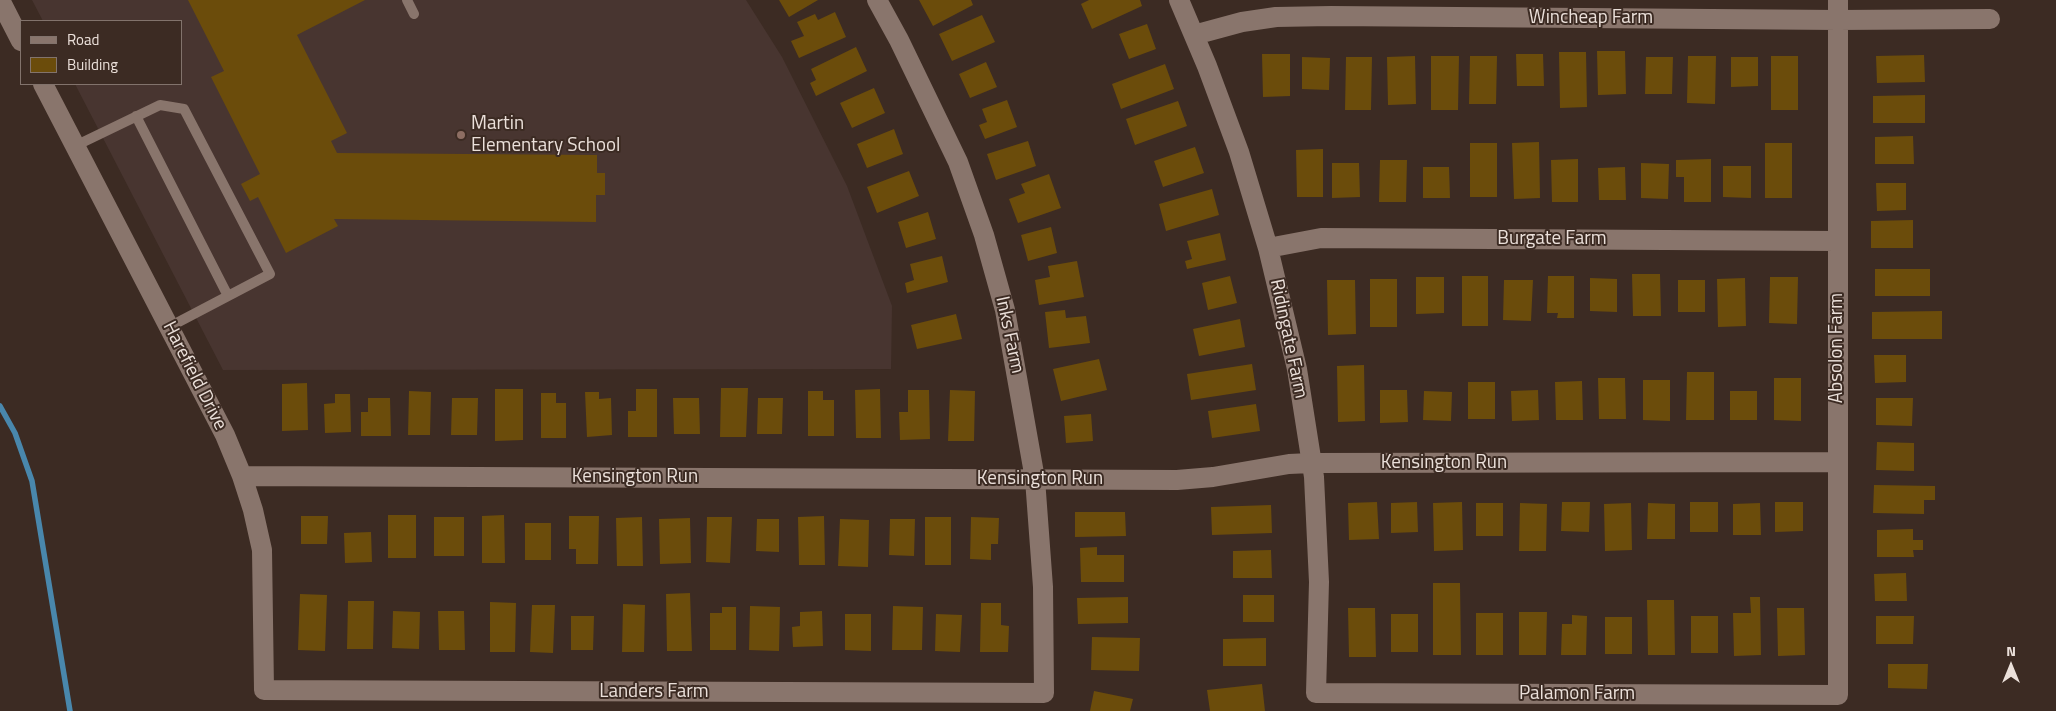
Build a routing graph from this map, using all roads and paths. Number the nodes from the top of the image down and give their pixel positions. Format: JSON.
{"nodes":[{"id":1,"x":0,"y":0,"type":"edge"},
{"id":2,"x":408,"y":0,"type":"edge"},
{"id":3,"x":877,"y":0,"type":"edge"},
{"id":4,"x":1179,"y":0,"type":"edge"},
{"id":5,"x":1838,"y":0,"type":"edge"},
{"id":6,"x":414,"y":14,"type":"dead end"},
{"id":7,"x":1990,"y":19,"type":"dead end"},
{"id":8,"x":1838,"y":20,"type":"junction"},
{"id":9,"x":1194,"y":35,"type":"junction"},
{"id":10,"x":20,"y":39,"type":"edge"},
{"id":11,"x":44,"y":85,"type":"edge"},
{"id":12,"x":136,"y":116,"type":"junction"},
{"id":13,"x":75,"y":146,"type":"junction"},
{"id":14,"x":1837,"y":241,"type":"junction"},
{"id":15,"x":1268,"y":248,"type":"junction"},
{"id":16,"x":228,"y":296,"type":"junction"},
{"id":17,"x":169,"y":327,"type":"junction"},
{"id":18,"x":1837,"y":462,"type":"junction"},
{"id":19,"x":1312,"y":463,"type":"junction"},
{"id":20,"x":242,"y":476,"type":"junction"},
{"id":21,"x":1035,"y":479,"type":"junction"},
{"id":22,"x":264,"y":690,"type":"joint"},
{"id":23,"x":1316,"y":693,"type":"joint"},
{"id":24,"x":1044,"y":694,"type":"joint"},
{"id":25,"x":1838,"y":695,"type":"joint"}],
"edges":[{"from":1,"to":10,"type":"street"},
{"from":2,"to":6,"type":"lane"},
{"from":3,"to":21,"type":"street","name":"Inks Farm"},
{"from":4,"to":9,"type":"street","name":"Ridingate Farm"},
{"from":5,"to":8,"type":"street","name":"Absolon Farm"},
{"from":7,"to":8,"type":"street","name":"Wincheap Farm"},
{"from":8,"to":9,"type":"street","name":"Wincheap Farm"},
{"from":8,"to":14,"type":"street","name":"Absolon Farm"},
{"from":9,"to":15,"type":"street","name":"Ridingate Farm"},
{"from":11,"to":13,"type":"street","name":"Harefield Drive"},
{"from":12,"to":13,"type":"lane"},
{"from":12,"to":16,"type":"lane"},
{"from":12,"to":16,"type":"lane"},
{"from":13,"to":17,"type":"street","name":"Harefield Drive"},
{"from":14,"to":15,"type":"street","name":"Burgate Farm"},
{"from":14,"to":18,"type":"street","name":"Absolon Farm"},
{"from":15,"to":19,"type":"street","name":"Ridingate Farm"},
{"from":16,"to":17,"type":"lane"},
{"from":17,"to":20,"type":"street","name":"Harefield Drive"},
{"from":18,"to":19,"type":"street","name":"Kensington Run"},
{"from":18,"to":25,"type":"street","name":"Absolon Farm"},
{"from":19,"to":21,"type":"street","name":"Kensington Run"},
{"from":19,"to":23,"type":"street","name":"Ridingate Farm"},
{"from":20,"to":21,"type":"street","name":"Kensington Run"},
{"from":20,"to":22,"type":"street","name":"Harefield Drive"},
{"from":21,"to":24,"type":"street","name":"Inks Farm"},
{"from":22,"to":24,"type":"street","name":"Landers Farm"},
{"from":23,"to":25,"type":"street","name":"Palamon Farm"}]}
